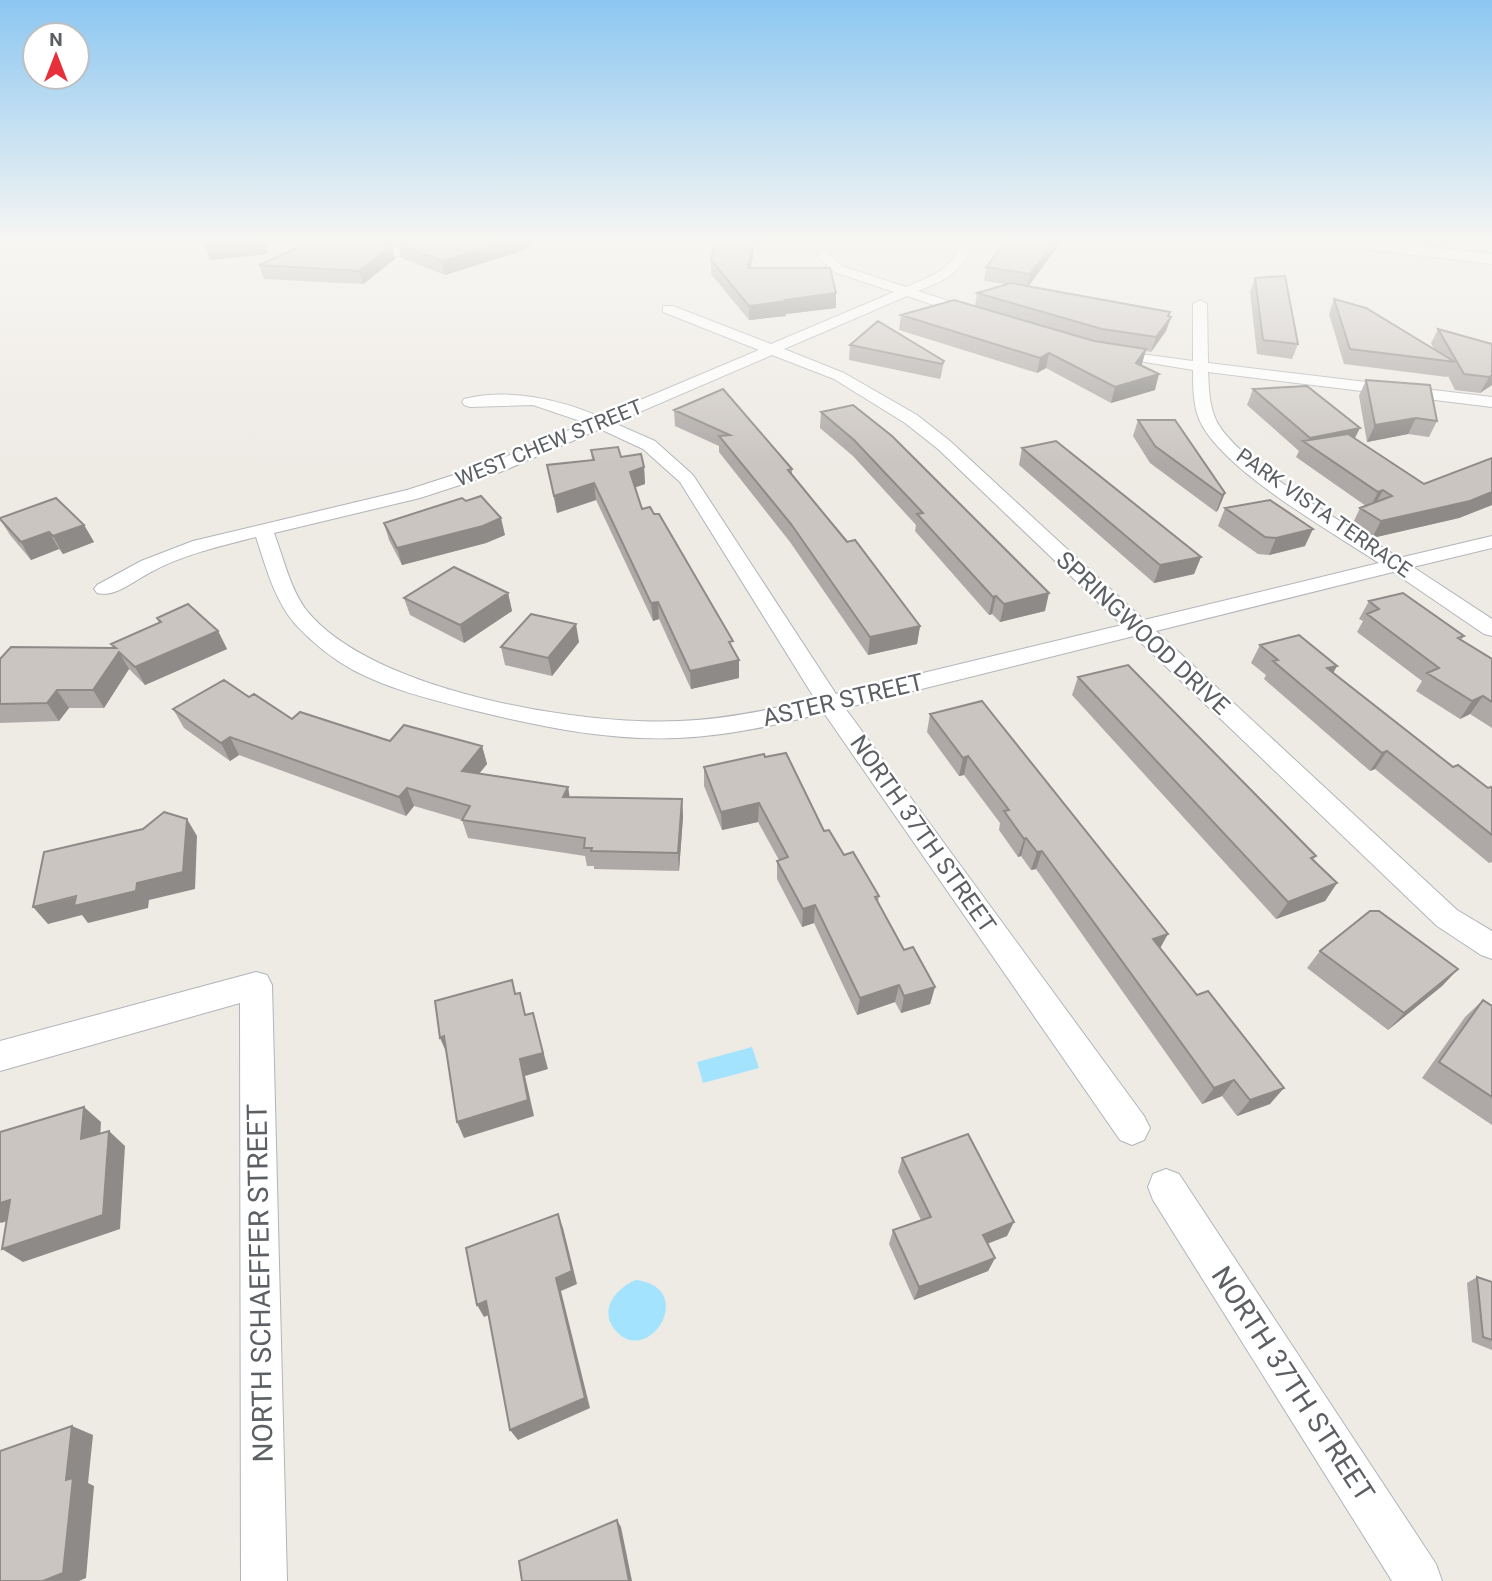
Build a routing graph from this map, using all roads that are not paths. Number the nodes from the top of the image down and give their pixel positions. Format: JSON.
{"nodes":[{"id":1,"x":686,"y":316,"type":"edge"},
{"id":2,"x":853,"y":316,"type":"edge"},
{"id":3,"x":981,"y":316,"type":"edge"},
{"id":4,"x":1200,"y":316,"type":"edge"},
{"id":5,"x":985,"y":317,"type":"edge"},
{"id":6,"x":774,"y":350,"type":"junction"},
{"id":7,"x":1096,"y":350,"type":"edge"},
{"id":8,"x":1202,"y":367,"type":"junction"},
{"id":9,"x":470,"y":402,"type":"dead end"},
{"id":10,"x":1492,"y":402,"type":"edge"},
{"id":11,"x":602,"y":422,"type":"junction"},
{"id":12,"x":263,"y":530,"type":"junction"},
{"id":13,"x":1492,"y":542,"type":"edge"},
{"id":14,"x":1398,"y":564,"type":"junction"},
{"id":15,"x":104,"y":589,"type":"dead end"},
{"id":16,"x":1138,"y":628,"type":"junction"},
{"id":17,"x":1492,"y":629,"type":"edge"},
{"id":18,"x":830,"y":704,"type":"junction"},
{"id":19,"x":1492,"y":946,"type":"edge"},
{"id":20,"x":0,"y":1056,"type":"edge"},
{"id":21,"x":1132,"y":1128,"type":"dead end"},
{"id":22,"x":1167,"y":1187,"type":"dead end"},
{"id":23,"x":264,"y":1581,"type":"edge"},
{"id":24,"x":1419,"y":1581,"type":"edge"}],
"edges":[{"from":1,"to":6,"type":"street","name":"SPRINGWOOD DRIVE"},
{"from":2,"to":6,"type":"street","name":"WEST CHEW STREET"},
{"from":3,"to":5,"type":"street"},
{"from":4,"to":8,"type":"street","name":"PARK VISTA TERRACE"},
{"from":6,"to":11,"type":"street","name":"WEST CHEW STREET"},
{"from":6,"to":16,"type":"street","name":"SPRINGWOOD DRIVE"},
{"from":7,"to":8,"type":"street"},
{"from":8,"to":10,"type":"street"},
{"from":8,"to":14,"type":"street","name":"PARK VISTA TERRACE"},
{"from":9,"to":11,"type":"street","name":"NORTH 37TH STREET"},
{"from":11,"to":12,"type":"street","name":"WEST CHEW STREET"},
{"from":11,"to":18,"type":"street","name":"NORTH 37TH STREET"},
{"from":12,"to":15,"type":"street","name":"WEST CHEW STREET"},
{"from":12,"to":18,"type":"street","name":"ASTER STREET"},
{"from":13,"to":14,"type":"street","name":"ASTER STREET"},
{"from":14,"to":16,"type":"street","name":"ASTER STREET"},
{"from":14,"to":17,"type":"street","name":"PARK VISTA TERRACE"},
{"from":16,"to":18,"type":"street","name":"ASTER STREET"},
{"from":16,"to":19,"type":"street","name":"SPRINGWOOD DRIVE"},
{"from":18,"to":21,"type":"street","name":"NORTH 37TH STREET"},
{"from":20,"to":23,"type":"street","name":"NORTH SCHAEFFER STREET"},
{"from":22,"to":24,"type":"street","name":"NORTH 37TH STREET"}]}
